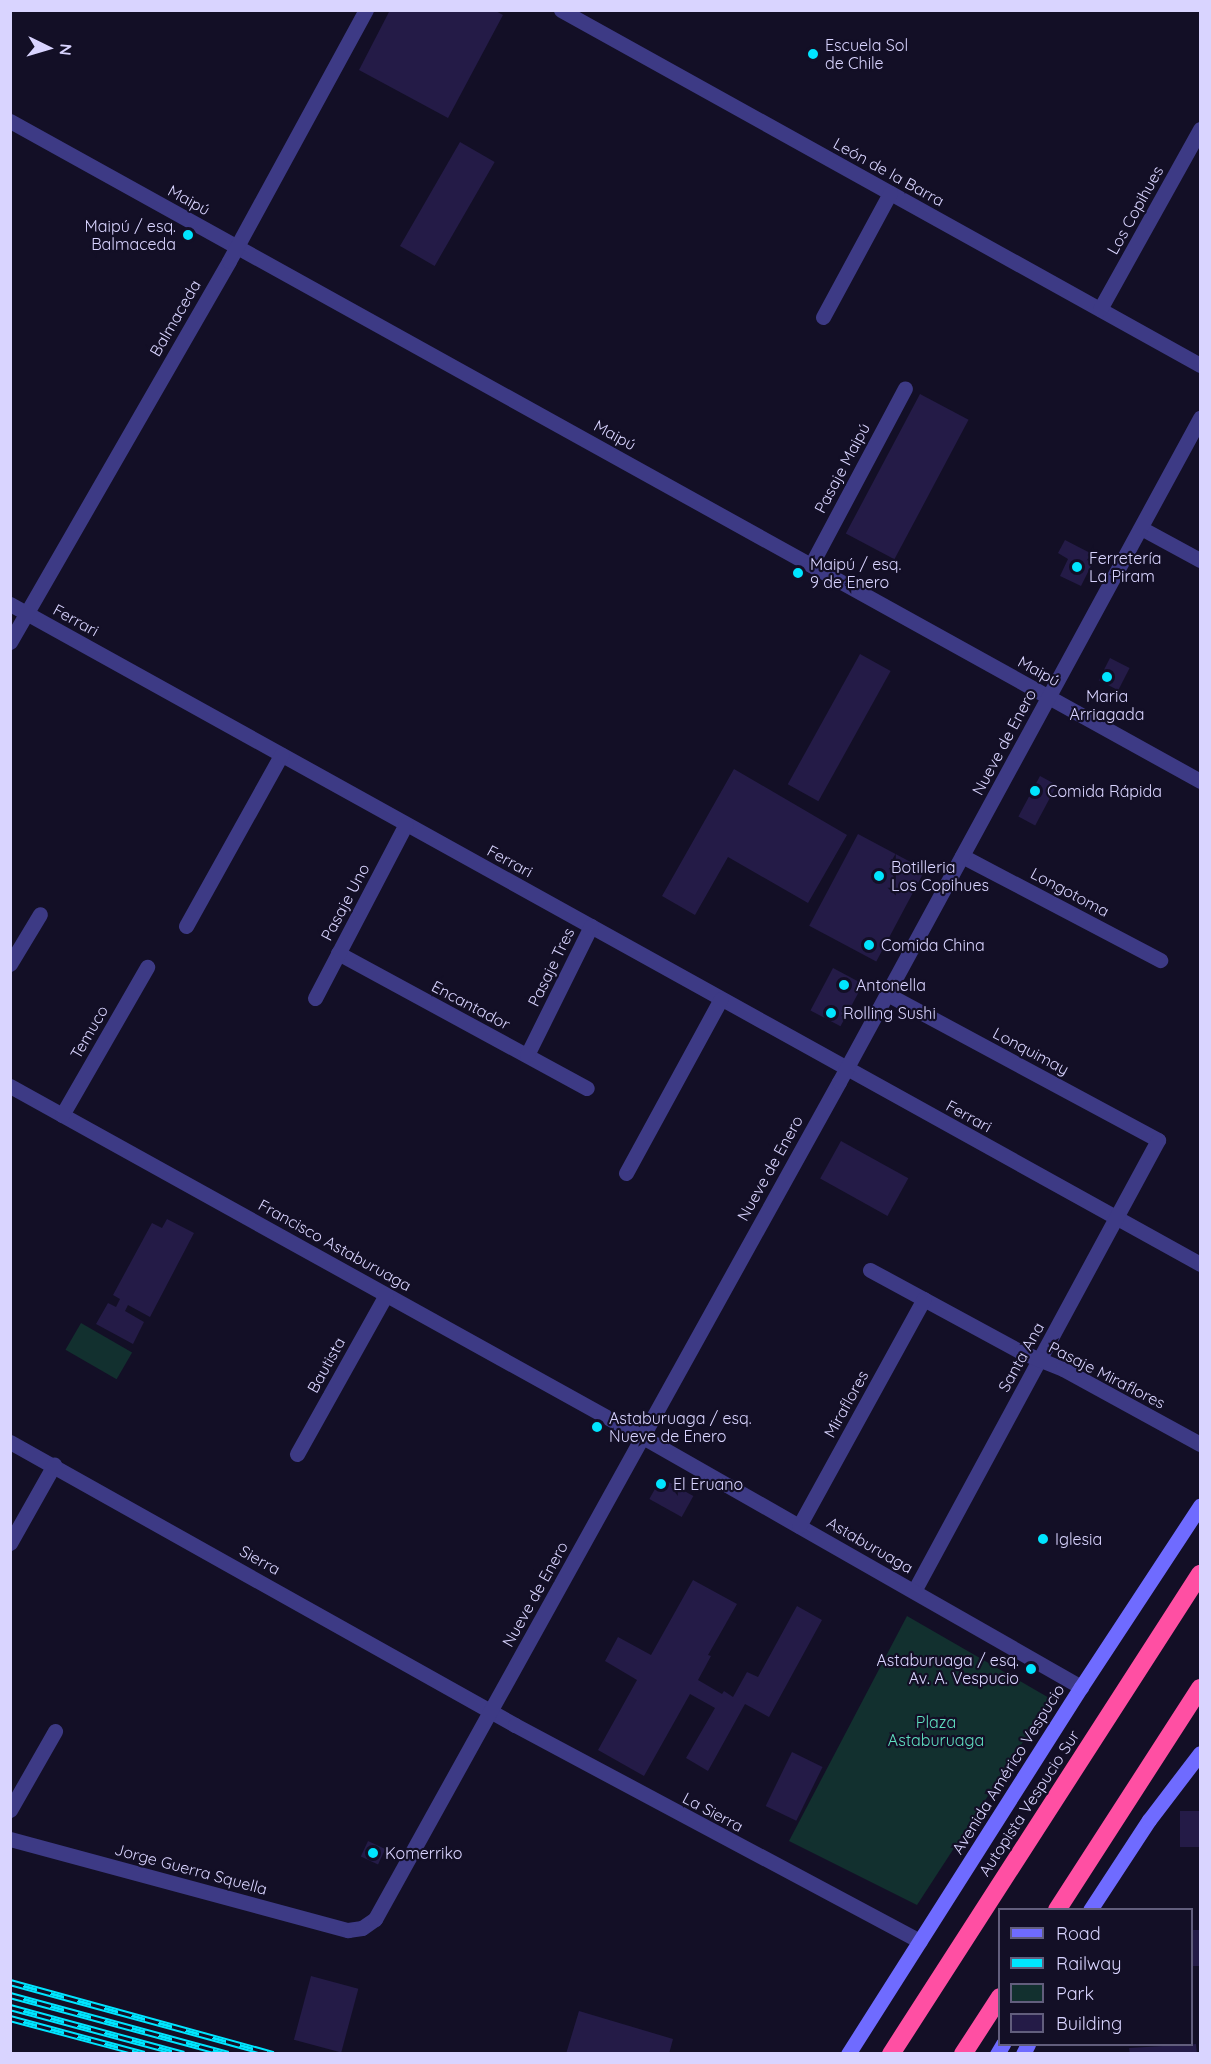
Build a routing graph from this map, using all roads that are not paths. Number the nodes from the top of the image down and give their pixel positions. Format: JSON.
{"nodes":[{"id":1,"x":366,"y":10,"type":"edge"},
{"id":2,"x":561,"y":10,"type":"edge"},
{"id":3,"x":10,"y":121,"type":"edge"},
{"id":4,"x":1200,"y":129,"type":"edge"},
{"id":5,"x":890,"y":193,"type":"junction"},
{"id":6,"x":237,"y":247,"type":"junction"},
{"id":7,"x":1100,"y":309,"type":"junction"},
{"id":8,"x":823,"y":316,"type":"dead end"},
{"id":9,"x":1200,"y":365,"type":"edge"},
{"id":10,"x":905,"y":388,"type":"dead end"},
{"id":11,"x":1200,"y":418,"type":"edge"},
{"id":12,"x":1141,"y":528,"type":"junction"},
{"id":13,"x":1200,"y":560,"type":"edge"},
{"id":14,"x":811,"y":565,"type":"junction"},
{"id":15,"x":10,"y":604,"type":"edge"},
{"id":16,"x":27,"y":613,"type":"junction"},
{"id":17,"x":10,"y":642,"type":"edge"},
{"id":18,"x":1049,"y":697,"type":"junction"},
{"id":19,"x":281,"y":754,"type":"junction"},
{"id":20,"x":1200,"y":781,"type":"edge"},
{"id":21,"x":406,"y":824,"type":"junction"},
{"id":22,"x":962,"y":856,"type":"junction"},
{"id":23,"x":40,"y":914,"type":"dead end"},
{"id":24,"x":186,"y":926,"type":"dead end"},
{"id":25,"x":591,"y":926,"type":"junction"},
{"id":26,"x":338,"y":953,"type":"junction"},
{"id":27,"x":1160,"y":960,"type":"dead end"},
{"id":28,"x":10,"y":964,"type":"edge"},
{"id":29,"x":147,"y":967,"type":"dead end"},
{"id":30,"x":887,"y":994,"type":"junction"},
{"id":31,"x":315,"y":998,"type":"dead end"},
{"id":32,"x":721,"y":999,"type":"junction"},
{"id":33,"x":527,"y":1055,"type":"junction"},
{"id":34,"x":846,"y":1068,"type":"junction"},
{"id":35,"x":10,"y":1086,"type":"edge"},
{"id":36,"x":587,"y":1088,"type":"dead end"},
{"id":37,"x":62,"y":1115,"type":"junction"},
{"id":38,"x":1158,"y":1140,"type":"joint"},
{"id":39,"x":626,"y":1173,"type":"dead end"},
{"id":40,"x":1117,"y":1218,"type":"junction"},
{"id":41,"x":1200,"y":1264,"type":"edge"},
{"id":42,"x":870,"y":1270,"type":"dead end"},
{"id":43,"x":386,"y":1294,"type":"junction"},
{"id":44,"x":924,"y":1299,"type":"junction"},
{"id":45,"x":1040,"y":1359,"type":"junction"},
{"id":46,"x":641,"y":1436,"type":"junction"},
{"id":47,"x":10,"y":1442,"type":"edge"},
{"id":48,"x":1200,"y":1444,"type":"edge"},
{"id":49,"x":297,"y":1454,"type":"dead end"},
{"id":50,"x":54,"y":1465,"type":"junction"},
{"id":51,"x":1200,"y":1506,"type":"edge"},
{"id":52,"x":799,"y":1526,"type":"junction"},
{"id":53,"x":10,"y":1543,"type":"edge"},
{"id":54,"x":1200,"y":1574,"type":"edge"},
{"id":55,"x":914,"y":1591,"type":"junction"},
{"id":56,"x":1081,"y":1687,"type":"junction"},
{"id":57,"x":1200,"y":1688,"type":"edge"},
{"id":58,"x":492,"y":1711,"type":"junction"},
{"id":59,"x":55,"y":1731,"type":"dead end"},
{"id":60,"x":1200,"y":1753,"type":"edge"},
{"id":61,"x":10,"y":1810,"type":"edge"},
{"id":62,"x":10,"y":1839,"type":"edge"},
{"id":63,"x":1058,"y":1908,"type":"edge"},
{"id":64,"x":1091,"y":1908,"type":"edge"},
{"id":65,"x":362,"y":1928,"type":"joint"},
{"id":66,"x":920,"y":1941,"type":"junction"},
{"id":67,"x":998,"y":2000,"type":"edge"},
{"id":68,"x":848,"y":2054,"type":"edge"},
{"id":69,"x":891,"y":2054,"type":"edge"},
{"id":70,"x":963,"y":2054,"type":"edge"}],
"edges":[{"from":1,"to":6,"type":"street","name":"Balmaceda"},
{"from":2,"to":5,"type":"street","name":"León de la Barra"},
{"from":3,"to":6,"type":"street","name":"Maipú"},
{"from":4,"to":7,"type":"street","name":"Los Copihues"},
{"from":5,"to":7,"type":"street","name":"León de la Barra"},
{"from":5,"to":8,"type":"street"},
{"from":6,"to":14,"type":"street","name":"Maipú"},
{"from":6,"to":16,"type":"street","name":"Balmaceda"},
{"from":7,"to":9,"type":"street","name":"León de la Barra"},
{"from":10,"to":14,"type":"street","name":"Pasaje Maipú"},
{"from":11,"to":12,"type":"street","name":"Nueve de Enero"},
{"from":12,"to":13,"type":"street"},
{"from":12,"to":18,"type":"street","name":"Nueve de Enero"},
{"from":14,"to":18,"type":"street","name":"Maipú"},
{"from":15,"to":16,"type":"street","name":"Ferrari"},
{"from":16,"to":17,"type":"street","name":"Balmaceda"},
{"from":16,"to":19,"type":"street","name":"Ferrari"},
{"from":18,"to":20,"type":"street","name":"Maipú"},
{"from":18,"to":22,"type":"street","name":"Nueve de Enero"},
{"from":19,"to":21,"type":"street","name":"Ferrari"},
{"from":19,"to":24,"type":"street"},
{"from":21,"to":25,"type":"street","name":"Ferrari"},
{"from":21,"to":26,"type":"street","name":"Pasaje Uno"},
{"from":22,"to":27,"type":"street","name":"Longotoma"},
{"from":22,"to":30,"type":"street","name":"Nueve de Enero"},
{"from":23,"to":28,"type":"street"},
{"from":25,"to":32,"type":"street","name":"Ferrari"},
{"from":25,"to":33,"type":"street","name":"Pasaje Tres"},
{"from":26,"to":31,"type":"street","name":"Pasaje Uno"},
{"from":26,"to":33,"type":"street","name":"Encantador"},
{"from":29,"to":37,"type":"street","name":"Temuco"},
{"from":30,"to":34,"type":"street","name":"Nueve de Enero"},
{"from":30,"to":38,"type":"street","name":"Lonquimay"},
{"from":32,"to":34,"type":"street","name":"Ferrari"},
{"from":32,"to":39,"type":"street"},
{"from":33,"to":36,"type":"street","name":"Encantador"},
{"from":34,"to":40,"type":"street","name":"Ferrari"},
{"from":34,"to":46,"type":"street","name":"Nueve de Enero"},
{"from":35,"to":37,"type":"street","name":"Francisco Astaburuaga"},
{"from":37,"to":43,"type":"street","name":"Francisco Astaburuaga"},
{"from":38,"to":40,"type":"street","name":"Santa Ana"},
{"from":40,"to":41,"type":"street","name":"Ferrari"},
{"from":40,"to":45,"type":"street","name":"Santa Ana"},
{"from":42,"to":44,"type":"street","name":"Pasaje Miraflores"},
{"from":43,"to":46,"type":"street","name":"Francisco Astaburuaga"},
{"from":43,"to":49,"type":"street","name":"Bautista"},
{"from":44,"to":45,"type":"street","name":"Pasaje Miraflores"},
{"from":44,"to":52,"type":"street","name":"Miraflores"},
{"from":45,"to":48,"type":"street","name":"Pasaje Miraflores"},
{"from":45,"to":55,"type":"street","name":"Santa Ana"},
{"from":46,"to":52,"type":"street","name":"Astaburuaga"},
{"from":46,"to":58,"type":"street","name":"Nueve de Enero"},
{"from":47,"to":50,"type":"street","name":"Sierra"},
{"from":50,"to":53,"type":"street"},
{"from":50,"to":58,"type":"street","name":"Sierra"},
{"from":51,"to":56,"type":"main road","name":"Avenida Américo Vespucio"},
{"from":52,"to":55,"type":"street","name":"Astaburuaga"},
{"from":54,"to":69,"type":"highway","name":"Autopista Vespucio Sur"},
{"from":55,"to":56,"type":"street","name":"Astaburuaga"},
{"from":56,"to":66,"type":"main road","name":"Avenida Américo Vespucio"},
{"from":57,"to":63,"type":"highway"},
{"from":58,"to":65,"type":"street","name":"Nueve de Enero"},
{"from":58,"to":66,"type":"street","name":"La Sierra"},
{"from":59,"to":61,"type":"street"},
{"from":60,"to":64,"type":"main road"},
{"from":62,"to":65,"type":"street","name":"Jorge Guerra Squella"},
{"from":66,"to":68,"type":"main road","name":"Avenida Américo Vespucio"},
{"from":67,"to":70,"type":"highway"}]}
